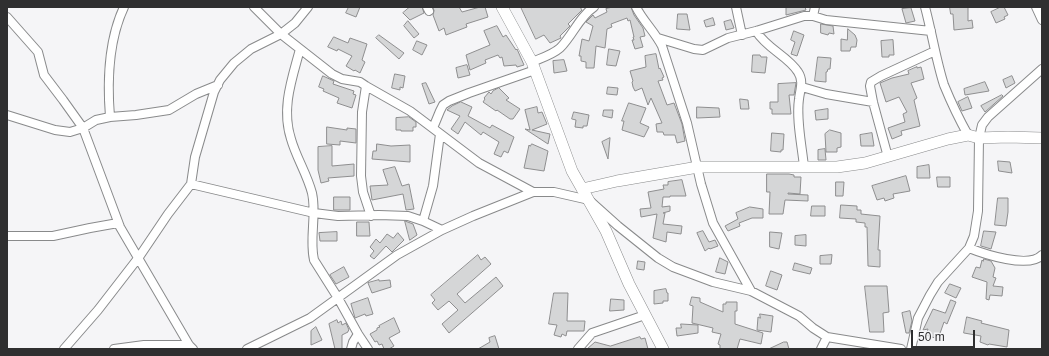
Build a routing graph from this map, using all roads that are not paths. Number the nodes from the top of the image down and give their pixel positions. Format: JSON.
{"nodes":[{"id":1,"x":124,"y":7,"type":"edge"},
{"id":2,"x":254,"y":7,"type":"edge"},
{"id":3,"x":308,"y":7,"type":"edge"},
{"id":4,"x":502,"y":7,"type":"edge"},
{"id":5,"x":594,"y":7,"type":"edge"},
{"id":6,"x":636,"y":7,"type":"edge"},
{"id":7,"x":736,"y":7,"type":"edge"},
{"id":8,"x":925,"y":7,"type":"edge"},
{"id":9,"x":1036,"y":7,"type":"edge"},
{"id":10,"x":814,"y":11,"type":"edge"},
{"id":11,"x":7,"y":17,"type":"edge"},
{"id":12,"x":1042,"y":20,"type":"edge"},
{"id":13,"x":756,"y":31,"type":"junction"},
{"id":14,"x":931,"y":31,"type":"junction"},
{"id":15,"x":281,"y":34,"type":"junction"},
{"id":16,"x":742,"y":34,"type":"junction"},
{"id":17,"x":658,"y":38,"type":"junction"},
{"id":18,"x":300,"y":49,"type":"junction"},
{"id":19,"x":935,"y":50,"type":"junction"},
{"id":20,"x":533,"y":66,"type":"junction"},
{"id":21,"x":1042,"y":69,"type":"edge"},
{"id":22,"x":218,"y":85,"type":"junction"},
{"id":23,"x":366,"y":86,"type":"junction"},
{"id":24,"x":802,"y":87,"type":"junction"},
{"id":25,"x":873,"y":102,"type":"junction"},
{"id":26,"x":7,"y":115,"type":"edge"},
{"id":27,"x":110,"y":117,"type":"junction"},
{"id":28,"x":83,"y":128,"type":"junction"},
{"id":29,"x":433,"y":128,"type":"junction"},
{"id":30,"x":440,"y":134,"type":"junction"},
{"id":31,"x":973,"y":136,"type":"junction"},
{"id":32,"x":1042,"y":138,"type":"edge"},
{"id":33,"x":888,"y":157,"type":"junction"},
{"id":34,"x":698,"y":167,"type":"junction"},
{"id":35,"x":804,"y":167,"type":"junction"},
{"id":36,"x":191,"y":184,"type":"junction"},
{"id":37,"x":582,"y":189,"type":"junction"},
{"id":38,"x":533,"y":192,"type":"junction"},
{"id":39,"x":589,"y":200,"type":"junction"},
{"id":40,"x":314,"y":213,"type":"junction"},
{"id":41,"x":371,"y":216,"type":"junction"},
{"id":42,"x":423,"y":221,"type":"junction"},
{"id":43,"x":118,"y":223,"type":"junction"},
{"id":44,"x":442,"y":230,"type":"junction"},
{"id":45,"x":7,"y":236,"type":"edge"},
{"id":46,"x":969,"y":248,"type":"junction"},
{"id":47,"x":1042,"y":255,"type":"edge"},
{"id":48,"x":138,"y":257,"type":"junction"},
{"id":49,"x":750,"y":291,"type":"junction"},
{"id":50,"x":338,"y":298,"type":"junction"},
{"id":51,"x":645,"y":315,"type":"junction"},
{"id":52,"x":358,"y":334,"type":"junction"},
{"id":53,"x":827,"y":337,"type":"junction"},
{"id":54,"x":191,"y":347,"type":"edge"},
{"id":55,"x":64,"y":349,"type":"edge"},
{"id":56,"x":114,"y":349,"type":"edge"},
{"id":57,"x":247,"y":349,"type":"edge"},
{"id":58,"x":351,"y":349,"type":"edge"},
{"id":59,"x":368,"y":349,"type":"edge"},
{"id":60,"x":578,"y":349,"type":"edge"},
{"id":61,"x":663,"y":349,"type":"edge"},
{"id":62,"x":821,"y":349,"type":"edge"},
{"id":63,"x":901,"y":349,"type":"edge"},
{"id":64,"x":911,"y":349,"type":"edge"}],
"edges":[{"from":1,"to":27,"type":"street"},
{"from":2,"to":15,"type":"street"},
{"from":3,"to":15,"type":"street"},
{"from":4,"to":20,"type":"street"},
{"from":5,"to":20,"type":"street"},
{"from":6,"to":17,"type":"street"},
{"from":7,"to":16,"type":"street"},
{"from":8,"to":14,"type":"street"},
{"from":9,"to":12,"type":"street"},
{"from":10,"to":13,"type":"street"},
{"from":10,"to":14,"type":"street"},
{"from":11,"to":28,"type":"street"},
{"from":13,"to":16,"type":"street"},
{"from":13,"to":24,"type":"street"},
{"from":14,"to":19,"type":"street"},
{"from":15,"to":18,"type":"street"},
{"from":15,"to":22,"type":"street"},
{"from":16,"to":17,"type":"street"},
{"from":17,"to":34,"type":"street"},
{"from":18,"to":23,"type":"street"},
{"from":18,"to":40,"type":"street"},
{"from":19,"to":25,"type":"street"},
{"from":19,"to":31,"type":"street"},
{"from":20,"to":29,"type":"street"},
{"from":20,"to":37,"type":"street"},
{"from":21,"to":31,"type":"street"},
{"from":22,"to":27,"type":"street"},
{"from":22,"to":36,"type":"street"},
{"from":23,"to":29,"type":"street"},
{"from":23,"to":41,"type":"street"},
{"from":24,"to":25,"type":"street"},
{"from":24,"to":35,"type":"street"},
{"from":25,"to":33,"type":"street"},
{"from":26,"to":28,"type":"street"},
{"from":27,"to":28,"type":"street"},
{"from":28,"to":43,"type":"street"},
{"from":29,"to":30,"type":"street"},
{"from":30,"to":38,"type":"street"},
{"from":30,"to":42,"type":"street"},
{"from":31,"to":32,"type":"street"},
{"from":31,"to":33,"type":"street"},
{"from":31,"to":46,"type":"street"},
{"from":33,"to":35,"type":"street"},
{"from":34,"to":35,"type":"street"},
{"from":34,"to":37,"type":"street"},
{"from":34,"to":49,"type":"street"},
{"from":36,"to":40,"type":"street"},
{"from":36,"to":48,"type":"street"},
{"from":37,"to":39,"type":"street"},
{"from":38,"to":39,"type":"street"},
{"from":38,"to":44,"type":"street"},
{"from":39,"to":49,"type":"street"},
{"from":39,"to":51,"type":"street"},
{"from":40,"to":41,"type":"street"},
{"from":40,"to":50,"type":"street"},
{"from":41,"to":42,"type":"street"},
{"from":42,"to":44,"type":"street"},
{"from":43,"to":45,"type":"street"},
{"from":43,"to":48,"type":"street"},
{"from":44,"to":50,"type":"street"},
{"from":46,"to":47,"type":"street"},
{"from":46,"to":64,"type":"street"},
{"from":48,"to":54,"type":"street"},
{"from":48,"to":55,"type":"street"},
{"from":49,"to":53,"type":"street"},
{"from":50,"to":52,"type":"street"},
{"from":50,"to":57,"type":"street"},
{"from":51,"to":60,"type":"street"},
{"from":51,"to":61,"type":"street"},
{"from":52,"to":58,"type":"street"},
{"from":52,"to":59,"type":"street"},
{"from":53,"to":62,"type":"street"},
{"from":53,"to":63,"type":"street"},
{"from":54,"to":56,"type":"street"}]}
